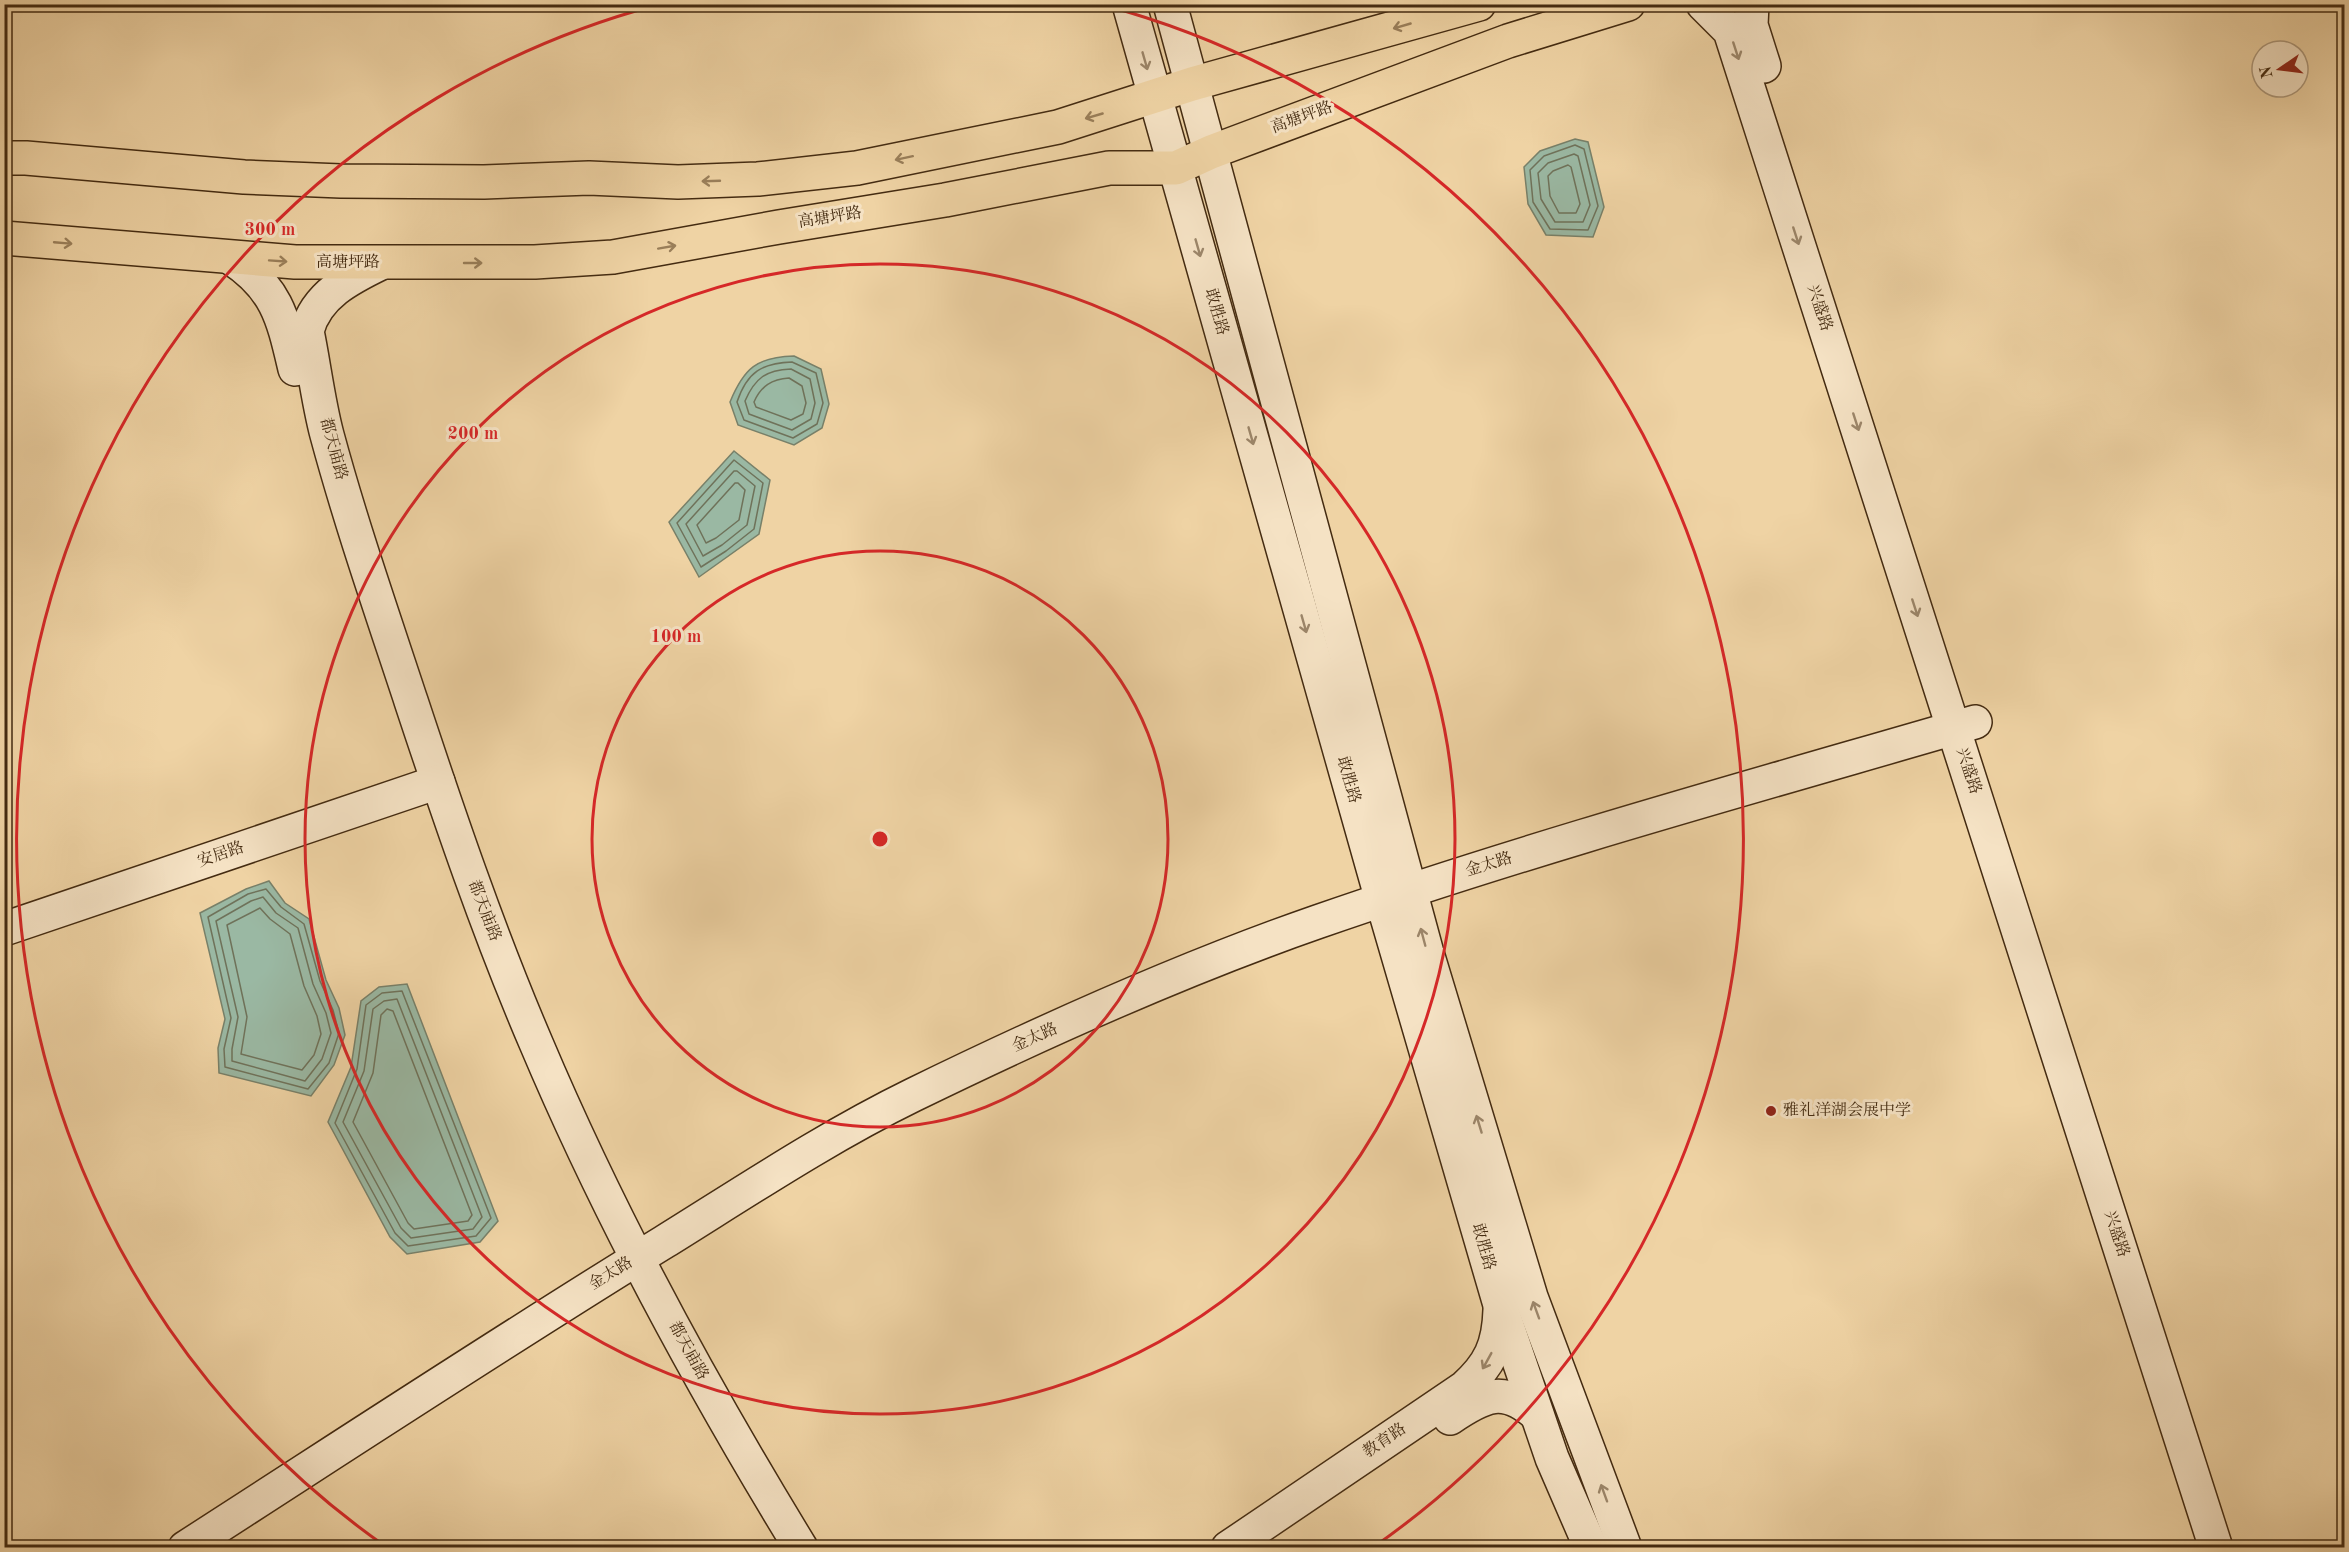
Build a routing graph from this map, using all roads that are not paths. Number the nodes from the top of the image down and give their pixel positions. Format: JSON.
{"nodes":[{"id":1,"x":1130,"y":4,"type":"edge"},
{"id":2,"x":1170,"y":4,"type":"edge"},
{"id":3,"x":1479,"y":4,"type":"edge"},
{"id":4,"x":1628,"y":4,"type":"edge"},
{"id":5,"x":1703,"y":4,"type":"edge"},
{"id":6,"x":1752,"y":4,"type":"edge"},
{"id":7,"x":1192,"y":84,"type":"junction"},
{"id":8,"x":1155,"y":96,"type":"junction"},
{"id":9,"x":1211,"y":152,"type":"junction"},
{"id":10,"x":4,"y":158,"type":"edge"},
{"id":11,"x":1176,"y":168,"type":"junction"},
{"id":12,"x":4,"y":238,"type":"edge"},
{"id":13,"x":231,"y":258,"type":"junction"},
{"id":14,"x":381,"y":263,"type":"junction"},
{"id":15,"x":1967,"y":733,"type":"junction"},
{"id":16,"x":428,"y":775,"type":"junction"},
{"id":17,"x":1398,"y":903,"type":"junction"},
{"id":18,"x":4,"y":908,"type":"edge"},
{"id":19,"x":4,"y":929,"type":"edge"},
{"id":20,"x":635,"y":1269,"type":"junction"},
{"id":21,"x":1500,"y":1305,"type":"junction"},
{"id":22,"x":1537,"y":1415,"type":"junction"},
{"id":23,"x":185,"y":1548,"type":"edge"},
{"id":24,"x":220,"y":1548,"type":"edge"},
{"id":25,"x":780,"y":1548,"type":"edge"},
{"id":26,"x":801,"y":1548,"type":"edge"},
{"id":27,"x":1228,"y":1548,"type":"edge"},
{"id":28,"x":1257,"y":1548,"type":"edge"},
{"id":29,"x":1591,"y":1548,"type":"edge"},
{"id":30,"x":1625,"y":1548,"type":"edge"},
{"id":31,"x":2216,"y":1548,"type":"edge"},
{"id":32,"x":2240,"y":1548,"type":"edge"}],
"edges":[{"from":1,"to":8,"type":"street","name":"敢胜路","one_way":true},
{"from":2,"to":7,"type":"street","name":"敢胜路"},
{"from":3,"to":7,"type":"main road","one_way":true},
{"from":4,"to":9,"type":"main road","name":"高塘坪路"},
{"from":5,"to":15,"type":"street","name":"兴盛路","one_way":true},
{"from":6,"to":15,"type":"street","name":"兴盛路"},
{"from":7,"to":8,"type":"main road"},
{"from":7,"to":9,"type":"street","name":"敢胜路"},
{"from":8,"to":10,"type":"main road","one_way":true},
{"from":8,"to":11,"type":"street","name":"敢胜路"},
{"from":9,"to":11,"type":"main road","name":"高塘坪路"},
{"from":9,"to":17,"type":"street","name":"敢胜路"},
{"from":14,"to":11,"type":"main road","name":"高塘坪路","one_way":true},
{"from":11,"to":17,"type":"street","name":"敢胜路","one_way":true},
{"from":12,"to":13,"type":"main road","name":"高塘坪路","one_way":true},
{"from":13,"to":14,"type":"main road","name":"高塘坪路","one_way":true},
{"from":13,"to":16,"type":"street","name":"都天庙路"},
{"from":14,"to":16,"type":"street","name":"都天庙路"},
{"from":15,"to":17,"type":"street","name":"金太路"},
{"from":15,"to":31,"type":"street","name":"兴盛路"},
{"from":15,"to":32,"type":"street","name":"兴盛路"},
{"from":16,"to":18,"type":"street","name":"安居路"},
{"from":16,"to":19,"type":"street","name":"安居路"},
{"from":16,"to":20,"type":"street","name":"都天庙路"},
{"from":17,"to":20,"type":"street","name":"金太路"},
{"from":17,"to":21,"type":"street","name":"敢胜路"},
{"from":30,"to":17,"type":"street","name":"敢胜路","one_way":true},
{"from":20,"to":23,"type":"street","name":"金太路"},
{"from":20,"to":24,"type":"street","name":"金太路"},
{"from":20,"to":25,"type":"street","name":"都天庙路"},
{"from":20,"to":26,"type":"street","name":"都天庙路"},
{"from":21,"to":22,"type":"street","name":"敢胜路"},
{"from":21,"to":27,"type":"street","name":"教育路","one_way":true},
{"from":22,"to":28,"type":"street","name":"教育路"},
{"from":22,"to":29,"type":"street","name":"敢胜路"}]}
